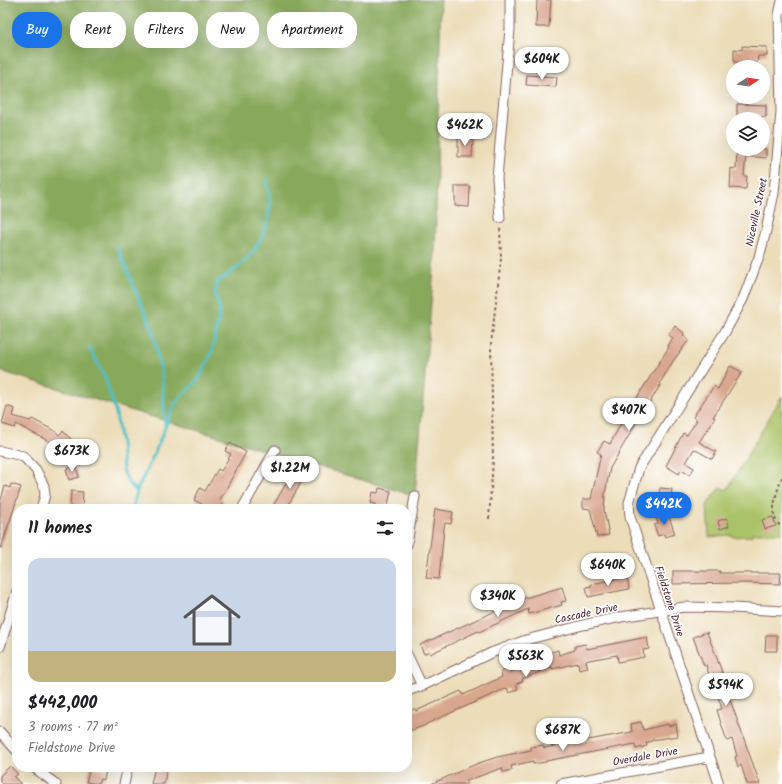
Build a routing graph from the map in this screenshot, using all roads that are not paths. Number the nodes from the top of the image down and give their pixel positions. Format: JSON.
{"nodes":[{"id":1,"x":510,"y":0,"type":"edge"},
{"id":2,"x":782,"y":1,"type":"edge"},
{"id":3,"x":780,"y":16,"type":"edge"},
{"id":4,"x":781,"y":112,"type":"edge"},
{"id":5,"x":778,"y":196,"type":"edge"},
{"id":6,"x":500,"y":218,"type":"road end"},
{"id":7,"x":728,"y":326,"type":"joint"},
{"id":8,"x":275,"y":450,"type":"dead end"},
{"id":9,"x":0,"y":451,"type":"edge"},
{"id":10,"x":415,"y":496,"type":"dead end"},
{"id":11,"x":43,"y":504,"type":"edge"},
{"id":12,"x":245,"y":504,"type":"edge"},
{"id":13,"x":412,"y":514,"type":"edge"},
{"id":14,"x":12,"y":607,"type":"edge"},
{"id":15,"x":660,"y":611,"type":"junction"},
{"id":16,"x":782,"y":611,"type":"edge"},
{"id":17,"x":0,"y":647,"type":"edge"},
{"id":18,"x":412,"y":665,"type":"edge"},
{"id":19,"x":422,"y":686,"type":"junction"},
{"id":20,"x":412,"y":689,"type":"edge"},
{"id":21,"x":0,"y":732,"type":"edge"},
{"id":22,"x":12,"y":745,"type":"edge"},
{"id":23,"x":709,"y":757,"type":"junction"},
{"id":24,"x":40,"y":772,"type":"edge"},
{"id":25,"x":127,"y":772,"type":"edge"},
{"id":26,"x":56,"y":784,"type":"edge"},
{"id":27,"x":124,"y":784,"type":"edge"},
{"id":28,"x":561,"y":784,"type":"edge"},
{"id":29,"x":719,"y":784,"type":"edge"}],
"edges":[{"from":1,"to":6,"type":"street"},
{"from":2,"to":3,"type":"street","name":"Niceville Street"},
{"from":3,"to":4,"type":"street","name":"Niceville Street"},
{"from":4,"to":5,"type":"street","name":"Niceville Street"},
{"from":5,"to":7,"type":"street","name":"Niceville Street"},
{"from":7,"to":15,"type":"street","name":"Fieldstone Drive"},
{"from":8,"to":12,"type":"street"},
{"from":9,"to":11,"type":"street"},
{"from":10,"to":13,"type":"street"},
{"from":14,"to":17,"type":"street"},
{"from":15,"to":16,"type":"street","name":"Cascade Drive"},
{"from":15,"to":19,"type":"street","name":"Cascade Drive"},
{"from":15,"to":23,"type":"street","name":"Fieldstone Drive"},
{"from":18,"to":19,"type":"street"},
{"from":19,"to":20,"type":"street","name":"Cascade Drive"},
{"from":21,"to":22,"type":"street"},
{"from":23,"to":28,"type":"street","name":"Overdale Drive"},
{"from":23,"to":29,"type":"street","name":"Fieldstone Drive"},
{"from":24,"to":26,"type":"street"},
{"from":25,"to":27,"type":"street"}]}
